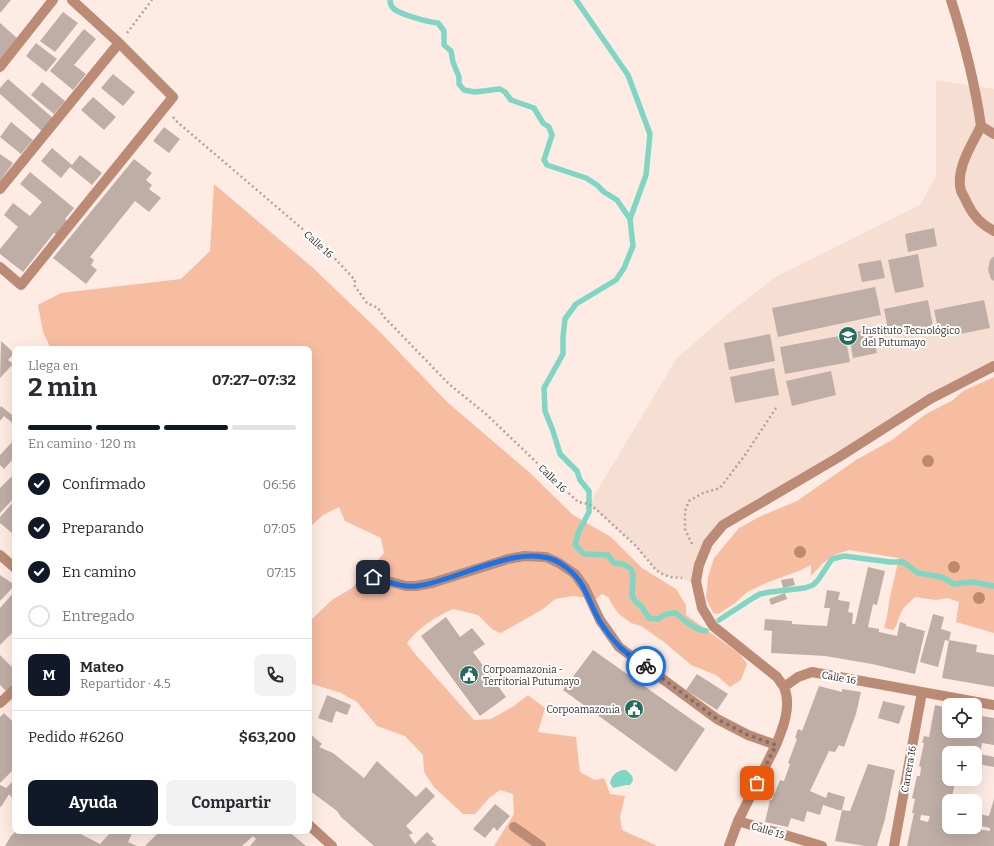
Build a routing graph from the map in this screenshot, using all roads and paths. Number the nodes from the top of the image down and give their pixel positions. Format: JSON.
{"nodes":[{"id":1,"x":53,"y":0,"type":"edge"},
{"id":2,"x":72,"y":0,"type":"edge"},
{"id":3,"x":152,"y":0,"type":"edge"},
{"id":4,"x":950,"y":0,"type":"edge"},
{"id":5,"x":119,"y":43,"type":"junction"},
{"id":6,"x":0,"y":68,"type":"edge"},
{"id":7,"x":167,"y":106,"type":"junction"},
{"id":8,"x":981,"y":126,"type":"junction"},
{"id":9,"x":994,"y":134,"type":"edge"},
{"id":10,"x":0,"y":189,"type":"edge"},
{"id":11,"x":994,"y":231,"type":"edge"},
{"id":12,"x":0,"y":267,"type":"edge"},
{"id":13,"x":994,"y":366,"type":"edge"},
{"id":14,"x":776,"y":408,"type":"dead end"},
{"id":15,"x":0,"y":555,"type":"edge"},
{"id":16,"x":703,"y":556,"type":"junction"},
{"id":17,"x":12,"y":565,"type":"edge"},
{"id":18,"x":373,"y":577,"type":"dead end"},
{"id":19,"x":696,"y":581,"type":"junction"},
{"id":20,"x":784,"y":687,"type":"junction"},
{"id":21,"x":12,"y":692,"type":"edge"},
{"id":22,"x":922,"y":692,"type":"junction"},
{"id":23,"x":0,"y":703,"type":"edge"},
{"id":24,"x":994,"y":705,"type":"edge"},
{"id":25,"x":776,"y":745,"type":"junction"},
{"id":26,"x":738,"y":821,"type":"junction"},
{"id":27,"x":514,"y":827,"type":"dead end"},
{"id":28,"x":312,"y":828,"type":"edge"},
{"id":29,"x":332,"y":846,"type":"edge"},
{"id":30,"x":541,"y":846,"type":"edge"},
{"id":31,"x":729,"y":846,"type":"edge"},
{"id":32,"x":822,"y":846,"type":"edge"},
{"id":33,"x":894,"y":846,"type":"edge"}],
"edges":[{"from":1,"to":6,"type":"street"},
{"from":2,"to":5,"type":"street"},
{"from":3,"to":5,"type":"path"},
{"from":4,"to":8,"type":"street"},
{"from":5,"to":7,"type":"street"},
{"from":5,"to":10,"type":"street"},
{"from":7,"to":12,"type":"street"},
{"from":7,"to":19,"type":"path","name":"Calle 16"},
{"from":8,"to":9,"type":"street"},
{"from":8,"to":11,"type":"street"},
{"from":13,"to":16,"type":"street"},
{"from":14,"to":16,"type":"path"},
{"from":15,"to":17,"type":"street"},
{"from":16,"to":19,"type":"street"},
{"from":18,"to":25,"type":"street"},
{"from":19,"to":20,"type":"street"},
{"from":20,"to":22,"type":"street","name":"Calle 16"},
{"from":20,"to":25,"type":"street"},
{"from":21,"to":23,"type":"street"},
{"from":22,"to":24,"type":"street","name":"Calle 16"},
{"from":22,"to":33,"type":"street","name":"Carrera 16"},
{"from":25,"to":26,"type":"street"},
{"from":26,"to":31,"type":"street"},
{"from":26,"to":32,"type":"street","name":"Calle 15"},
{"from":27,"to":30,"type":"street"},
{"from":28,"to":29,"type":"street"}]}
